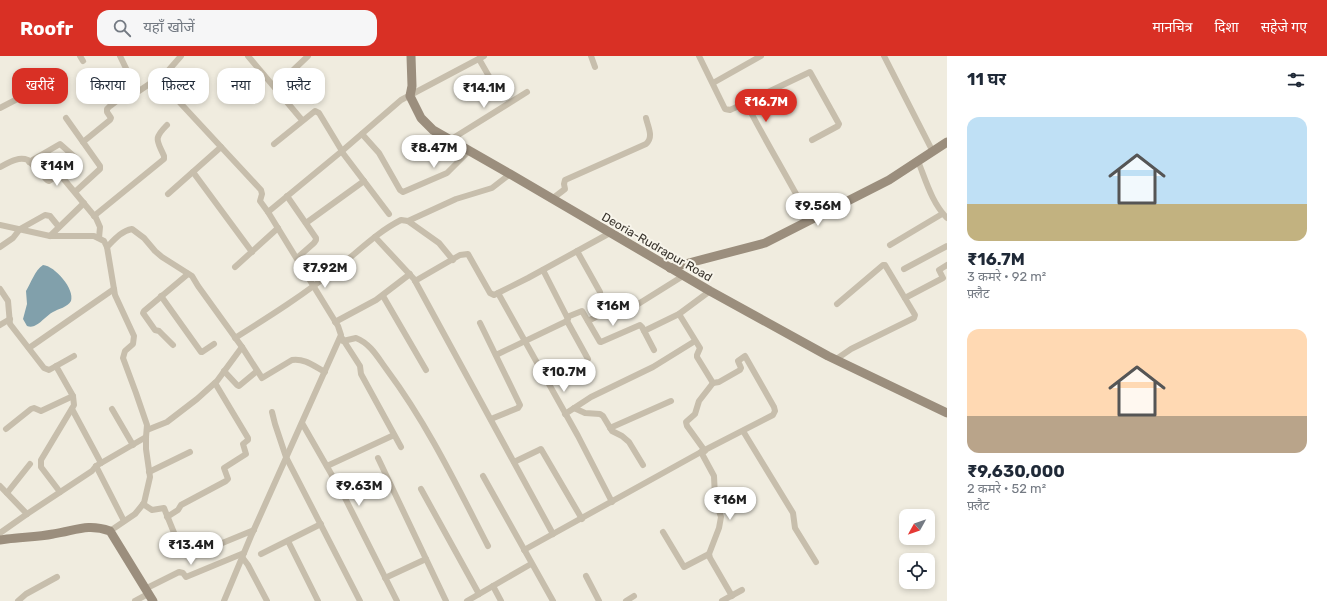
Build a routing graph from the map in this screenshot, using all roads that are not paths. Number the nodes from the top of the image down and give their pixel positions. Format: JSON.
{"nodes":[{"id":1,"x":120,"y":56,"type":"edge"},
{"id":2,"x":181,"y":56,"type":"edge"},
{"id":3,"x":248,"y":56,"type":"edge"},
{"id":4,"x":308,"y":56,"type":"edge"},
{"id":5,"x":411,"y":56,"type":"edge"},
{"id":6,"x":591,"y":56,"type":"edge"},
{"id":7,"x":699,"y":56,"type":"edge"},
{"id":8,"x":761,"y":56,"type":"edge"},
{"id":9,"x":884,"y":56,"type":"edge"},
{"id":10,"x":481,"y":58,"type":"edge"},
{"id":11,"x":750,"y":59,"type":"edge"},
{"id":12,"x":595,"y":67,"type":"dead end"},
{"id":13,"x":126,"y":68,"type":"edge"},
{"id":14,"x":171,"y":68,"type":"edge"},
{"id":15,"x":295,"y":68,"type":"edge"},
{"id":16,"x":712,"y":83,"type":"junction"},
{"id":17,"x":498,"y":92,"type":"dead end"},
{"id":18,"x":527,"y":92,"type":"dead end"},
{"id":19,"x":410,"y":96,"type":"junction"},
{"id":20,"x":12,"y":102,"type":"edge"},
{"id":21,"x":113,"y":104,"type":"edge"},
{"id":22,"x":181,"y":104,"type":"edge"},
{"id":23,"x":743,"y":104,"type":"junction"},
{"id":24,"x":0,"y":108,"type":"edge"},
{"id":25,"x":66,"y":118,"type":"dead end"},
{"id":26,"x":646,"y":118,"type":"dead end"},
{"id":27,"x":302,"y":120,"type":"junction"},
{"id":28,"x":167,"y":125,"type":"dead end"},
{"id":29,"x":362,"y":134,"type":"junction"},
{"id":30,"x":450,"y":140,"type":"junction"},
{"id":31,"x":812,"y":140,"type":"dead end"},
{"id":32,"x":83,"y":142,"type":"junction"},
{"id":33,"x":947,"y":142,"type":"edge"},
{"id":34,"x":274,"y":144,"type":"dead end"},
{"id":35,"x":220,"y":147,"type":"junction"},
{"id":36,"x":469,"y":151,"type":"junction"},
{"id":37,"x":342,"y":152,"type":"junction"},
{"id":38,"x":933,"y":152,"type":"junction"},
{"id":39,"x":0,"y":159,"type":"edge"},
{"id":40,"x":77,"y":159,"type":"dead end"},
{"id":41,"x":918,"y":161,"type":"junction"},
{"id":42,"x":29,"y":162,"type":"junction"},
{"id":43,"x":2,"y":166,"type":"edge"},
{"id":44,"x":193,"y":172,"type":"junction"},
{"id":45,"x":510,"y":174,"type":"junction"},
{"id":46,"x":364,"y":181,"type":"junction"},
{"id":47,"x":75,"y":192,"type":"junction"},
{"id":48,"x":168,"y":194,"type":"dead end"},
{"id":49,"x":287,"y":196,"type":"junction"},
{"id":50,"x":552,"y":199,"type":"junction"},
{"id":51,"x":84,"y":203,"type":"junction"},
{"id":52,"x":268,"y":212,"type":"junction"},
{"id":53,"x":389,"y":214,"type":"dead end"},
{"id":54,"x":94,"y":216,"type":"junction"},
{"id":55,"x":945,"y":216,"type":"edge"},
{"id":56,"x":810,"y":220,"type":"junction"},
{"id":57,"x":408,"y":221,"type":"junction"},
{"id":58,"x":306,"y":223,"type":"junction"},
{"id":59,"x":0,"y":225,"type":"edge"},
{"id":60,"x":59,"y":227,"type":"junction"},
{"id":61,"x":278,"y":228,"type":"junction"},
{"id":62,"x":20,"y":229,"type":"junction"},
{"id":63,"x":610,"y":233,"type":"junction"},
{"id":64,"x":50,"y":236,"type":"junction"},
{"id":65,"x":99,"y":238,"type":"junction"},
{"id":66,"x":375,"y":238,"type":"junction"},
{"id":67,"x":890,"y":246,"type":"dead end"},
{"id":68,"x":947,"y":246,"type":"edge"},
{"id":69,"x":107,"y":247,"type":"junction"},
{"id":70,"x":0,"y":248,"type":"edge"},
{"id":71,"x":577,"y":251,"type":"junction"},
{"id":72,"x":252,"y":252,"type":"junction"},
{"id":73,"x":297,"y":258,"type":"junction"},
{"id":74,"x":453,"y":260,"type":"junction"},
{"id":75,"x":947,"y":265,"type":"edge"},
{"id":76,"x":235,"y":267,"type":"dead end"},
{"id":77,"x":670,"y":268,"type":"junction"},
{"id":78,"x":904,"y":269,"type":"dead end"},
{"id":79,"x":542,"y":270,"type":"junction"},
{"id":80,"x":188,"y":274,"type":"junction"},
{"id":81,"x":410,"y":274,"type":"junction"},
{"id":82,"x":683,"y":276,"type":"junction"},
{"id":83,"x":415,"y":281,"type":"junction"},
{"id":84,"x":314,"y":286,"type":"junction"},
{"id":85,"x":0,"y":289,"type":"edge"},
{"id":86,"x":114,"y":289,"type":"junction"},
{"id":87,"x":710,"y":291,"type":"junction"},
{"id":88,"x":600,"y":292,"type":"dead end"},
{"id":89,"x":498,"y":293,"type":"junction"},
{"id":90,"x":161,"y":296,"type":"junction"},
{"id":91,"x":383,"y":296,"type":"junction"},
{"id":92,"x":905,"y":298,"type":"junction"},
{"id":93,"x":624,"y":304,"type":"dead end"},
{"id":94,"x":837,"y":304,"type":"dead end"},
{"id":95,"x":634,"y":306,"type":"dead end"},
{"id":96,"x":679,"y":314,"type":"junction"},
{"id":97,"x":567,"y":319,"type":"junction"},
{"id":98,"x":10,"y":320,"type":"junction"},
{"id":99,"x":588,"y":321,"type":"junction"},
{"id":100,"x":335,"y":322,"type":"junction"},
{"id":101,"x":480,"y":322,"type":"dead end"},
{"id":102,"x":0,"y":325,"type":"edge"},
{"id":103,"x":644,"y":331,"type":"junction"},
{"id":104,"x":236,"y":338,"type":"junction"},
{"id":105,"x":342,"y":339,"type":"junction"},
{"id":106,"x":525,"y":341,"type":"junction"},
{"id":107,"x":695,"y":341,"type":"junction"},
{"id":108,"x":214,"y":344,"type":"dead end"},
{"id":109,"x":173,"y":345,"type":"dead end"},
{"id":110,"x":242,"y":347,"type":"junction"},
{"id":111,"x":29,"y":348,"type":"junction"},
{"id":112,"x":654,"y":350,"type":"dead end"},
{"id":113,"x":496,"y":355,"type":"junction"},
{"id":114,"x":74,"y":356,"type":"dead end"},
{"id":115,"x":588,"y":359,"type":"dead end"},
{"id":116,"x":835,"y":360,"type":"junction"},
{"id":117,"x":56,"y":366,"type":"junction"},
{"id":118,"x":426,"y":370,"type":"dead end"},
{"id":119,"x":224,"y":371,"type":"junction"},
{"id":120,"x":257,"y":371,"type":"junction"},
{"id":121,"x":325,"y":372,"type":"junction"},
{"id":122,"x":215,"y":383,"type":"junction"},
{"id":123,"x":713,"y":383,"type":"junction"},
{"id":124,"x":73,"y":396,"type":"junction"},
{"id":125,"x":671,"y":401,"type":"dead end"},
{"id":126,"x":112,"y":408,"type":"dead end"},
{"id":127,"x":574,"y":408,"type":"junction"},
{"id":128,"x":72,"y":409,"type":"junction"},
{"id":129,"x":272,"y":412,"type":"dead end"},
{"id":130,"x":947,"y":413,"type":"edge"},
{"id":131,"x":565,"y":414,"type":"junction"},
{"id":132,"x":491,"y":419,"type":"junction"},
{"id":133,"x":302,"y":423,"type":"junction"},
{"id":134,"x":610,"y":428,"type":"junction"},
{"id":135,"x":6,"y":429,"type":"dead end"},
{"id":136,"x":147,"y":430,"type":"junction"},
{"id":137,"x":743,"y":431,"type":"junction"},
{"id":138,"x":394,"y":435,"type":"junction"},
{"id":139,"x":146,"y":437,"type":"junction"},
{"id":140,"x":133,"y":445,"type":"junction"},
{"id":141,"x":401,"y":447,"type":"dead end"},
{"id":142,"x":190,"y":452,"type":"dead end"},
{"id":143,"x":703,"y":452,"type":"junction"},
{"id":144,"x":286,"y":456,"type":"junction"},
{"id":145,"x":378,"y":458,"type":"dead end"},
{"id":146,"x":514,"y":462,"type":"junction"},
{"id":147,"x":30,"y":464,"type":"dead end"},
{"id":148,"x":98,"y":465,"type":"junction"},
{"id":149,"x":643,"y":465,"type":"dead end"},
{"id":150,"x":327,"y":466,"type":"junction"},
{"id":151,"x":149,"y":472,"type":"junction"},
{"id":152,"x":483,"y":476,"type":"dead end"},
{"id":153,"x":0,"y":486,"type":"edge"},
{"id":154,"x":421,"y":489,"type":"dead end"},
{"id":155,"x":60,"y":492,"type":"junction"},
{"id":156,"x":6,"y":493,"type":"junction"},
{"id":157,"x":612,"y":502,"type":"junction"},
{"id":158,"x":143,"y":504,"type":"junction"},
{"id":159,"x":27,"y":514,"type":"junction"},
{"id":160,"x":167,"y":517,"type":"junction"},
{"id":161,"x":582,"y":519,"type":"junction"},
{"id":162,"x":124,"y":521,"type":"junction"},
{"id":163,"x":321,"y":524,"type":"junction"},
{"id":164,"x":254,"y":530,"type":"junction"},
{"id":165,"x":110,"y":531,"type":"junction"},
{"id":166,"x":663,"y":532,"type":"dead end"},
{"id":167,"x":0,"y":533,"type":"edge"},
{"id":168,"x":553,"y":534,"type":"junction"},
{"id":169,"x":0,"y":540,"type":"edge"},
{"id":170,"x":288,"y":541,"type":"junction"},
{"id":171,"x":488,"y":546,"type":"dead end"},
{"id":172,"x":181,"y":550,"type":"dead end"},
{"id":173,"x":524,"y":550,"type":"junction"},
{"id":174,"x":198,"y":553,"type":"dead end"},
{"id":175,"x":261,"y":554,"type":"dead end"},
{"id":176,"x":709,"y":554,"type":"junction"},
{"id":177,"x":243,"y":555,"type":"junction"},
{"id":178,"x":426,"y":559,"type":"junction"},
{"id":179,"x":816,"y":562,"type":"dead end"},
{"id":180,"x":531,"y":564,"type":"junction"},
{"id":181,"x":586,"y":576,"type":"dead end"},
{"id":182,"x":57,"y":577,"type":"dead end"},
{"id":183,"x":385,"y":578,"type":"junction"},
{"id":184,"x":493,"y":586,"type":"junction"},
{"id":185,"x":742,"y":590,"type":"dead end"},
{"id":186,"x":479,"y":594,"type":"junction"},
{"id":187,"x":149,"y":595,"type":"edge"},
{"id":188,"x":634,"y":596,"type":"dead end"},
{"id":189,"x":732,"y":596,"type":"junction"},
{"id":190,"x":19,"y":600,"type":"edge"},
{"id":191,"x":470,"y":600,"type":"edge"},
{"id":192,"x":135,"y":601,"type":"edge"},
{"id":193,"x":224,"y":601,"type":"edge"},
{"id":194,"x":267,"y":601,"type":"edge"},
{"id":195,"x":318,"y":601,"type":"edge"},
{"id":196,"x":360,"y":601,"type":"edge"},
{"id":197,"x":397,"y":601,"type":"edge"},
{"id":198,"x":446,"y":601,"type":"edge"},
{"id":199,"x":501,"y":601,"type":"edge"},
{"id":200,"x":553,"y":601,"type":"edge"},
{"id":201,"x":599,"y":601,"type":"edge"},
{"id":202,"x":626,"y":601,"type":"edge"},
{"id":203,"x":722,"y":601,"type":"edge"}],
"edges":[{"from":1,"to":13,"type":"street"},
{"from":2,"to":14,"type":"street"},
{"from":3,"to":27,"type":"street"},
{"from":4,"to":15,"type":"street"},
{"from":5,"to":19,"type":"main road"},
{"from":6,"to":12,"type":"street"},
{"from":7,"to":16,"type":"street"},
{"from":8,"to":11,"type":"street"},
{"from":9,"to":38,"type":"street"},
{"from":10,"to":17,"type":"street"},
{"from":10,"to":19,"type":"street"},
{"from":11,"to":16,"type":"street"},
{"from":16,"to":23,"type":"street"},
{"from":18,"to":30,"type":"street"},
{"from":19,"to":29,"type":"street"},
{"from":19,"to":30,"type":"main road","name":"Deoria-Rudrapur Road"},
{"from":20,"to":24,"type":"street"},
{"from":21,"to":32,"type":"street"},
{"from":22,"to":35,"type":"street"},
{"from":23,"to":31,"type":"street"},
{"from":23,"to":56,"type":"street"},
{"from":25,"to":32,"type":"street"},
{"from":26,"to":50,"type":"street"},
{"from":27,"to":34,"type":"street"},
{"from":27,"to":37,"type":"street"},
{"from":28,"to":54,"type":"street"},
{"from":29,"to":36,"type":"street"},
{"from":29,"to":37,"type":"street"},
{"from":30,"to":36,"type":"main road","name":"Deoria-Rudrapur Road"},
{"from":32,"to":47,"type":"street"},
{"from":33,"to":38,"type":"main road"},
{"from":35,"to":44,"type":"street"},
{"from":35,"to":52,"type":"street"},
{"from":36,"to":45,"type":"main road","name":"Deoria-Rudrapur Road"},
{"from":37,"to":46,"type":"street"},
{"from":37,"to":49,"type":"street"},
{"from":38,"to":41,"type":"main road"},
{"from":39,"to":43,"type":"street"},
{"from":40,"to":42,"type":"street"},
{"from":41,"to":55,"type":"street"},
{"from":41,"to":56,"type":"main road"},
{"from":42,"to":43,"type":"street"},
{"from":42,"to":47,"type":"street"},
{"from":44,"to":48,"type":"street"},
{"from":44,"to":72,"type":"street"},
{"from":45,"to":50,"type":"main road","name":"Deoria-Rudrapur Road"},
{"from":45,"to":57,"type":"street"},
{"from":46,"to":53,"type":"street"},
{"from":46,"to":58,"type":"street"},
{"from":47,"to":51,"type":"street"},
{"from":49,"to":52,"type":"street"},
{"from":49,"to":58,"type":"street"},
{"from":50,"to":63,"type":"main road","name":"Deoria-Rudrapur Road"},
{"from":51,"to":54,"type":"street"},
{"from":51,"to":60,"type":"street"},
{"from":52,"to":61,"type":"street"},
{"from":54,"to":65,"type":"street"},
{"from":55,"to":67,"type":"street"},
{"from":56,"to":77,"type":"main road"},
{"from":57,"to":66,"type":"street"},
{"from":57,"to":74,"type":"street"},
{"from":58,"to":73,"type":"street"},
{"from":59,"to":62,"type":"street"},
{"from":60,"to":62,"type":"street"},
{"from":60,"to":64,"type":"street"},
{"from":61,"to":72,"type":"street"},
{"from":61,"to":73,"type":"street"},
{"from":62,"to":64,"type":"street"},
{"from":62,"to":70,"type":"street"},
{"from":63,"to":71,"type":"street"},
{"from":63,"to":77,"type":"main road","name":"Deoria-Rudrapur Road"},
{"from":64,"to":65,"type":"street"},
{"from":65,"to":69,"type":"street"},
{"from":66,"to":81,"type":"street"},
{"from":66,"to":84,"type":"street"},
{"from":68,"to":78,"type":"street"},
{"from":69,"to":80,"type":"street"},
{"from":69,"to":86,"type":"street"},
{"from":71,"to":79,"type":"street"},
{"from":71,"to":88,"type":"street"},
{"from":72,"to":76,"type":"street"},
{"from":73,"to":84,"type":"street"},
{"from":74,"to":83,"type":"street"},
{"from":74,"to":89,"type":"street"},
{"from":75,"to":92,"type":"street"},
{"from":77,"to":82,"type":"main road","name":"Deoria-Rudrapur Road"},
{"from":79,"to":89,"type":"street"},
{"from":79,"to":97,"type":"street"},
{"from":80,"to":90,"type":"street"},
{"from":80,"to":104,"type":"street"},
{"from":81,"to":83,"type":"street"},
{"from":81,"to":91,"type":"street"},
{"from":82,"to":87,"type":"main road","name":"Deoria-Rudrapur Road"},
{"from":82,"to":95,"type":"street"},
{"from":83,"to":132,"type":"street"},
{"from":84,"to":100,"type":"street"},
{"from":84,"to":104,"type":"street"},
{"from":85,"to":98,"type":"street"},
{"from":86,"to":111,"type":"street"},
{"from":86,"to":136,"type":"street"},
{"from":87,"to":96,"type":"street"},
{"from":87,"to":116,"type":"main road","name":"Deoria-Rudrapur Road"},
{"from":89,"to":106,"type":"street"},
{"from":90,"to":108,"type":"street"},
{"from":90,"to":109,"type":"street"},
{"from":91,"to":100,"type":"street"},
{"from":91,"to":118,"type":"street"},
{"from":92,"to":94,"type":"street"},
{"from":92,"to":116,"type":"street"},
{"from":93,"to":99,"type":"street"},
{"from":96,"to":103,"type":"street"},
{"from":96,"to":107,"type":"street"},
{"from":97,"to":99,"type":"street"},
{"from":97,"to":106,"type":"street"},
{"from":97,"to":115,"type":"street"},
{"from":98,"to":102,"type":"street"},
{"from":98,"to":111,"type":"street"},
{"from":99,"to":103,"type":"street"},
{"from":100,"to":105,"type":"street"},
{"from":101,"to":113,"type":"street"},
{"from":103,"to":112,"type":"street"},
{"from":104,"to":110,"type":"street"},
{"from":105,"to":121,"type":"street"},
{"from":105,"to":138,"type":"street"},
{"from":105,"to":171,"type":"street"},
{"from":106,"to":113,"type":"street"},
{"from":106,"to":131,"type":"street"},
{"from":107,"to":123,"type":"street"},
{"from":107,"to":127,"type":"street"},
{"from":110,"to":119,"type":"street"},
{"from":110,"to":120,"type":"street"},
{"from":111,"to":117,"type":"street"},
{"from":113,"to":132,"type":"street"},
{"from":114,"to":117,"type":"street"},
{"from":116,"to":130,"type":"main road","name":"Deoria-Rudrapur Road"},
{"from":117,"to":124,"type":"street"},
{"from":119,"to":120,"type":"street"},
{"from":119,"to":122,"type":"street"},
{"from":120,"to":121,"type":"street"},
{"from":121,"to":133,"type":"street"},
{"from":122,"to":136,"type":"street"},
{"from":122,"to":160,"type":"street"},
{"from":123,"to":137,"type":"street"},
{"from":123,"to":143,"type":"street"},
{"from":124,"to":128,"type":"street"},
{"from":124,"to":135,"type":"street"},
{"from":125,"to":134,"type":"street"},
{"from":126,"to":140,"type":"street"},
{"from":127,"to":131,"type":"street"},
{"from":127,"to":134,"type":"street"},
{"from":128,"to":148,"type":"street"},
{"from":128,"to":155,"type":"street"},
{"from":129,"to":144,"type":"street"},
{"from":131,"to":157,"type":"street"},
{"from":132,"to":146,"type":"street"},
{"from":133,"to":144,"type":"street"},
{"from":133,"to":150,"type":"street"},
{"from":134,"to":149,"type":"street"},
{"from":136,"to":139,"type":"street"},
{"from":137,"to":143,"type":"street"},
{"from":137,"to":179,"type":"street"},
{"from":138,"to":141,"type":"street"},
{"from":138,"to":150,"type":"street"},
{"from":139,"to":140,"type":"street"},
{"from":139,"to":151,"type":"street"},
{"from":140,"to":148,"type":"street"},
{"from":142,"to":151,"type":"street"},
{"from":143,"to":157,"type":"street"},
{"from":143,"to":176,"type":"street"},
{"from":144,"to":163,"type":"street"},
{"from":144,"to":164,"type":"street"},
{"from":145,"to":178,"type":"street"},
{"from":146,"to":161,"type":"street"},
{"from":146,"to":168,"type":"street"},
{"from":147,"to":156,"type":"street"},
{"from":148,"to":155,"type":"street"},
{"from":148,"to":162,"type":"street"},
{"from":150,"to":183,"type":"street"},
{"from":151,"to":158,"type":"street"},
{"from":152,"to":173,"type":"street"},
{"from":153,"to":156,"type":"street"},
{"from":154,"to":186,"type":"street"},
{"from":155,"to":159,"type":"street"},
{"from":156,"to":159,"type":"street"},
{"from":157,"to":161,"type":"street"},
{"from":158,"to":160,"type":"street"},
{"from":158,"to":162,"type":"street"},
{"from":159,"to":167,"type":"street"},
{"from":160,"to":172,"type":"street"},
{"from":161,"to":168,"type":"street"},
{"from":162,"to":165,"type":"street"},
{"from":163,"to":170,"type":"street"},
{"from":163,"to":196,"type":"street"},
{"from":164,"to":174,"type":"street"},
{"from":164,"to":177,"type":"street"},
{"from":165,"to":169,"type":"main road"},
{"from":165,"to":187,"type":"main road"},
{"from":166,"to":176,"type":"street"},
{"from":168,"to":173,"type":"street"},
{"from":170,"to":175,"type":"street"},
{"from":170,"to":195,"type":"street"},
{"from":173,"to":180,"type":"street"},
{"from":176,"to":189,"type":"street"},
{"from":177,"to":187,"type":"street"},
{"from":177,"to":193,"type":"street"},
{"from":177,"to":194,"type":"street"},
{"from":178,"to":183,"type":"street"},
{"from":178,"to":198,"type":"street"},
{"from":180,"to":184,"type":"street"},
{"from":180,"to":200,"type":"street"},
{"from":181,"to":201,"type":"street"},
{"from":182,"to":190,"type":"street"},
{"from":183,"to":197,"type":"street"},
{"from":184,"to":186,"type":"street"},
{"from":184,"to":199,"type":"street"},
{"from":185,"to":189,"type":"street"},
{"from":186,"to":191,"type":"street"},
{"from":187,"to":192,"type":"street"},
{"from":188,"to":202,"type":"street"},
{"from":189,"to":203,"type":"street"}]}
